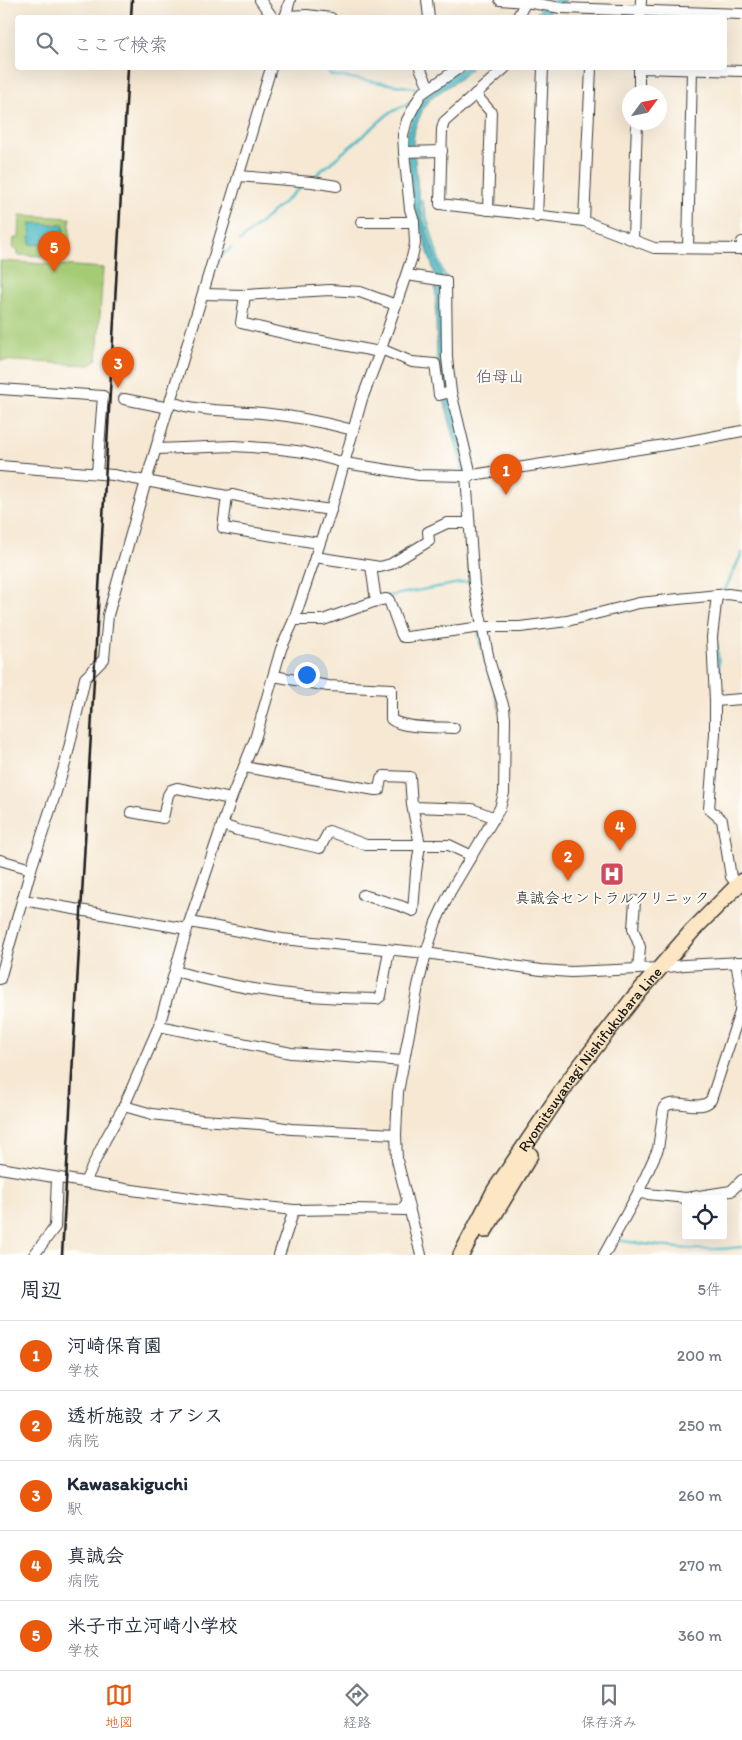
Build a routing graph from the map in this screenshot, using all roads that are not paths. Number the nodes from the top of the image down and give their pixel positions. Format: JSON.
{"nodes":[{"id":1,"x":260,"y":0,"type":"edge"},
{"id":2,"x":290,"y":0,"type":"edge"},
{"id":3,"x":428,"y":0,"type":"edge"},
{"id":4,"x":500,"y":0,"type":"edge"},
{"id":5,"x":527,"y":1,"type":"edge"},
{"id":6,"x":574,"y":4,"type":"edge"},
{"id":7,"x":640,"y":9,"type":"edge"},
{"id":8,"x":592,"y":13,"type":"edge"},
{"id":9,"x":742,"y":14,"type":"edge"},
{"id":10,"x":271,"y":15,"type":"edge"},
{"id":11,"x":286,"y":15,"type":"edge"},
{"id":12,"x":429,"y":15,"type":"edge"},
{"id":13,"x":519,"y":15,"type":"edge"},
{"id":14,"x":269,"y":70,"type":"edge"},
{"id":15,"x":421,"y":70,"type":"edge"},
{"id":16,"x":456,"y":70,"type":"edge"},
{"id":17,"x":503,"y":70,"type":"edge"},
{"id":18,"x":543,"y":70,"type":"edge"},
{"id":19,"x":591,"y":70,"type":"edge"},
{"id":20,"x":639,"y":70,"type":"edge"},
{"id":21,"x":692,"y":70,"type":"joint"},
{"id":22,"x":742,"y":71,"type":"edge"},
{"id":23,"x":638,"y":85,"type":"edge"},
{"id":24,"x":429,"y":87,"type":"junction"},
{"id":25,"x":475,"y":94,"type":"junction"},
{"id":26,"x":637,"y":130,"type":"edge"},
{"id":27,"x":442,"y":151,"type":"junction"},
{"id":28,"x":404,"y":152,"type":"junction"},
{"id":29,"x":239,"y":176,"type":"junction"},
{"id":30,"x":337,"y":186,"type":"dead end"},
{"id":31,"x":488,"y":210,"type":"junction"},
{"id":32,"x":537,"y":217,"type":"junction"},
{"id":33,"x":361,"y":222,"type":"dead end"},
{"id":34,"x":414,"y":222,"type":"junction"},
{"id":35,"x":584,"y":222,"type":"junction"},
{"id":36,"x":633,"y":239,"type":"junction"},
{"id":37,"x":742,"y":242,"type":"edge"},
{"id":38,"x":688,"y":248,"type":"junction"},
{"id":39,"x":407,"y":275,"type":"junction"},
{"id":40,"x":203,"y":294,"type":"junction"},
{"id":41,"x":245,"y":296,"type":"junction"},
{"id":42,"x":396,"y":305,"type":"junction"},
{"id":43,"x":381,"y":350,"type":"junction"},
{"id":44,"x":0,"y":389,"type":"edge"},
{"id":45,"x":447,"y":393,"type":"junction"},
{"id":46,"x":124,"y":399,"type":"dead end"},
{"id":47,"x":170,"y":405,"type":"junction"},
{"id":48,"x":353,"y":430,"type":"junction"},
{"id":49,"x":742,"y":431,"type":"edge"},
{"id":50,"x":157,"y":449,"type":"junction"},
{"id":51,"x":345,"y":463,"type":"junction"},
{"id":52,"x":0,"y":466,"type":"edge"},
{"id":53,"x":97,"y":473,"type":"junction"},
{"id":54,"x":469,"y":476,"type":"junction"},
{"id":55,"x":146,"y":481,"type":"junction"},
{"id":56,"x":227,"y":496,"type":"junction"},
{"id":57,"x":331,"y":510,"type":"junction"},
{"id":58,"x":469,"y":523,"type":"junction"},
{"id":59,"x":319,"y":543,"type":"junction"},
{"id":60,"x":315,"y":557,"type":"junction"},
{"id":61,"x":371,"y":566,"type":"junction"},
{"id":62,"x":717,"y":595,"type":"junction"},
{"id":63,"x":742,"y":596,"type":"edge"},
{"id":64,"x":376,"y":602,"type":"junction"},
{"id":65,"x":294,"y":620,"type":"junction"},
{"id":66,"x":482,"y":626,"type":"junction"},
{"id":67,"x":274,"y":676,"type":"junction"},
{"id":68,"x":742,"y":699,"type":"edge"},
{"id":69,"x":715,"y":701,"type":"junction"},
{"id":70,"x":454,"y":728,"type":"dead end"},
{"id":71,"x":244,"y":767,"type":"junction"},
{"id":72,"x":231,"y":799,"type":"junction"},
{"id":73,"x":413,"y":807,"type":"junction"},
{"id":74,"x":131,"y":812,"type":"dead end"},
{"id":75,"x":495,"y":818,"type":"junction"},
{"id":76,"x":222,"y":825,"type":"junction"},
{"id":77,"x":420,"y":845,"type":"junction"},
{"id":78,"x":472,"y":856,"type":"junction"},
{"id":79,"x":0,"y":860,"type":"edge"},
{"id":80,"x":31,"y":869,"type":"junction"},
{"id":81,"x":741,"y":887,"type":"edge"},
{"id":82,"x":363,"y":895,"type":"dead end"},
{"id":83,"x":23,"y":900,"type":"junction"},
{"id":84,"x":635,"y":901,"type":"dead end"},
{"id":85,"x":188,"y":925,"type":"junction"},
{"id":86,"x":389,"y":950,"type":"junction"},
{"id":87,"x":426,"y":953,"type":"junction"},
{"id":88,"x":739,"y":962,"type":"edge"},
{"id":89,"x":667,"y":967,"type":"junction"},
{"id":90,"x":638,"y":969,"type":"junction"},
{"id":91,"x":175,"y":971,"type":"junction"},
{"id":92,"x":0,"y":979,"type":"edge"},
{"id":93,"x":159,"y":1026,"type":"junction"},
{"id":94,"x":404,"y":1060,"type":"junction"},
{"id":95,"x":124,"y":1106,"type":"junction"},
{"id":96,"x":396,"y":1134,"type":"junction"},
{"id":97,"x":0,"y":1168,"type":"edge"},
{"id":98,"x":57,"y":1178,"type":"junction"},
{"id":99,"x":742,"y":1180,"type":"edge"},
{"id":100,"x":85,"y":1182,"type":"junction"},
{"id":101,"x":638,"y":1193,"type":"junction"},
{"id":102,"x":408,"y":1205,"type":"junction"},
{"id":103,"x":294,"y":1210,"type":"junction"},
{"id":104,"x":34,"y":1255,"type":"edge"},
{"id":105,"x":279,"y":1255,"type":"edge"},
{"id":106,"x":421,"y":1255,"type":"edge"},
{"id":107,"x":461,"y":1255,"type":"edge"},
{"id":108,"x":472,"y":1255,"type":"edge"},
{"id":109,"x":604,"y":1255,"type":"edge"}],
"edges":[{"from":1,"to":10,"type":"street"},
{"from":2,"to":11,"type":"street"},
{"from":3,"to":12,"type":"street"},
{"from":4,"to":5,"type":"street"},
{"from":5,"to":6,"type":"street"},
{"from":5,"to":13,"type":"street"},
{"from":6,"to":8,"type":"street"},
{"from":7,"to":8,"type":"street"},
{"from":7,"to":9,"type":"street"},
{"from":14,"to":29,"type":"street"},
{"from":15,"to":24,"type":"street"},
{"from":16,"to":24,"type":"street"},
{"from":17,"to":25,"type":"street"},
{"from":18,"to":32,"type":"street"},
{"from":19,"to":35,"type":"street"},
{"from":20,"to":23,"type":"street"},
{"from":21,"to":22,"type":"street"},
{"from":21,"to":38,"type":"street"},
{"from":24,"to":28,"type":"street"},
{"from":25,"to":27,"type":"street"},
{"from":25,"to":31,"type":"street"},
{"from":26,"to":36,"type":"street"},
{"from":27,"to":28,"type":"street"},
{"from":27,"to":31,"type":"street"},
{"from":28,"to":34,"type":"street"},
{"from":29,"to":30,"type":"street"},
{"from":29,"to":40,"type":"street"},
{"from":31,"to":32,"type":"street"},
{"from":32,"to":35,"type":"street"},
{"from":33,"to":34,"type":"street"},
{"from":34,"to":39,"type":"street"},
{"from":35,"to":36,"type":"street"},
{"from":36,"to":38,"type":"street"},
{"from":37,"to":38,"type":"street"},
{"from":39,"to":42,"type":"street"},
{"from":39,"to":45,"type":"street"},
{"from":40,"to":41,"type":"street"},
{"from":40,"to":47,"type":"street"},
{"from":41,"to":42,"type":"street"},
{"from":41,"to":43,"type":"street"},
{"from":42,"to":43,"type":"street"},
{"from":43,"to":45,"type":"street"},
{"from":43,"to":48,"type":"street"},
{"from":44,"to":53,"type":"street"},
{"from":45,"to":54,"type":"street"},
{"from":46,"to":47,"type":"street"},
{"from":47,"to":48,"type":"street"},
{"from":47,"to":50,"type":"street"},
{"from":48,"to":51,"type":"street"},
{"from":49,"to":54,"type":"street"},
{"from":50,"to":51,"type":"street"},
{"from":50,"to":55,"type":"street"},
{"from":51,"to":54,"type":"street"},
{"from":51,"to":57,"type":"street"},
{"from":52,"to":53,"type":"street"},
{"from":53,"to":55,"type":"street"},
{"from":54,"to":58,"type":"street"},
{"from":55,"to":56,"type":"street"},
{"from":55,"to":80,"type":"street"},
{"from":56,"to":57,"type":"street"},
{"from":56,"to":59,"type":"street"},
{"from":57,"to":59,"type":"street"},
{"from":58,"to":61,"type":"street"},
{"from":58,"to":66,"type":"street"},
{"from":59,"to":60,"type":"street"},
{"from":60,"to":61,"type":"street"},
{"from":60,"to":65,"type":"street"},
{"from":61,"to":64,"type":"street"},
{"from":62,"to":63,"type":"street"},
{"from":62,"to":66,"type":"street"},
{"from":62,"to":69,"type":"street"},
{"from":64,"to":65,"type":"street"},
{"from":64,"to":66,"type":"street"},
{"from":65,"to":67,"type":"street"},
{"from":66,"to":75,"type":"street"},
{"from":67,"to":70,"type":"street"},
{"from":67,"to":71,"type":"street"},
{"from":68,"to":69,"type":"street"},
{"from":69,"to":81,"type":"street"},
{"from":71,"to":72,"type":"street"},
{"from":71,"to":73,"type":"street"},
{"from":72,"to":74,"type":"street"},
{"from":72,"to":76,"type":"street"},
{"from":73,"to":75,"type":"street"},
{"from":73,"to":77,"type":"street"},
{"from":75,"to":78,"type":"street"},
{"from":76,"to":77,"type":"street"},
{"from":76,"to":85,"type":"street"},
{"from":77,"to":78,"type":"street"},
{"from":77,"to":82,"type":"street"},
{"from":78,"to":87,"type":"street"},
{"from":79,"to":80,"type":"street"},
{"from":80,"to":83,"type":"street"},
{"from":81,"to":89,"type":"main road","name":"Ryomitsuyanagi Nishifukubara Line"},
{"from":83,"to":85,"type":"street"},
{"from":83,"to":92,"type":"street"},
{"from":84,"to":90,"type":"street"},
{"from":85,"to":86,"type":"street"},
{"from":85,"to":91,"type":"street"},
{"from":86,"to":87,"type":"street"},
{"from":86,"to":91,"type":"street"},
{"from":87,"to":90,"type":"street"},
{"from":87,"to":94,"type":"street"},
{"from":88,"to":89,"type":"street"},
{"from":88,"to":101,"type":"street"},
{"from":89,"to":90,"type":"street"},
{"from":89,"to":107,"type":"main road","name":"Ryomitsuyanagi Nishifukubara Line"},
{"from":89,"to":108,"type":"main road","name":"Ryomitsuyanagi Nishifukubara Line"},
{"from":91,"to":93,"type":"street"},
{"from":93,"to":94,"type":"street"},
{"from":93,"to":95,"type":"street"},
{"from":94,"to":96,"type":"street"},
{"from":95,"to":96,"type":"street"},
{"from":95,"to":100,"type":"street"},
{"from":96,"to":102,"type":"street"},
{"from":97,"to":98,"type":"street"},
{"from":98,"to":100,"type":"street"},
{"from":98,"to":104,"type":"street"},
{"from":99,"to":101,"type":"street"},
{"from":100,"to":103,"type":"street"},
{"from":101,"to":109,"type":"street"},
{"from":102,"to":103,"type":"street"},
{"from":102,"to":106,"type":"street"},
{"from":103,"to":105,"type":"street"}]}
